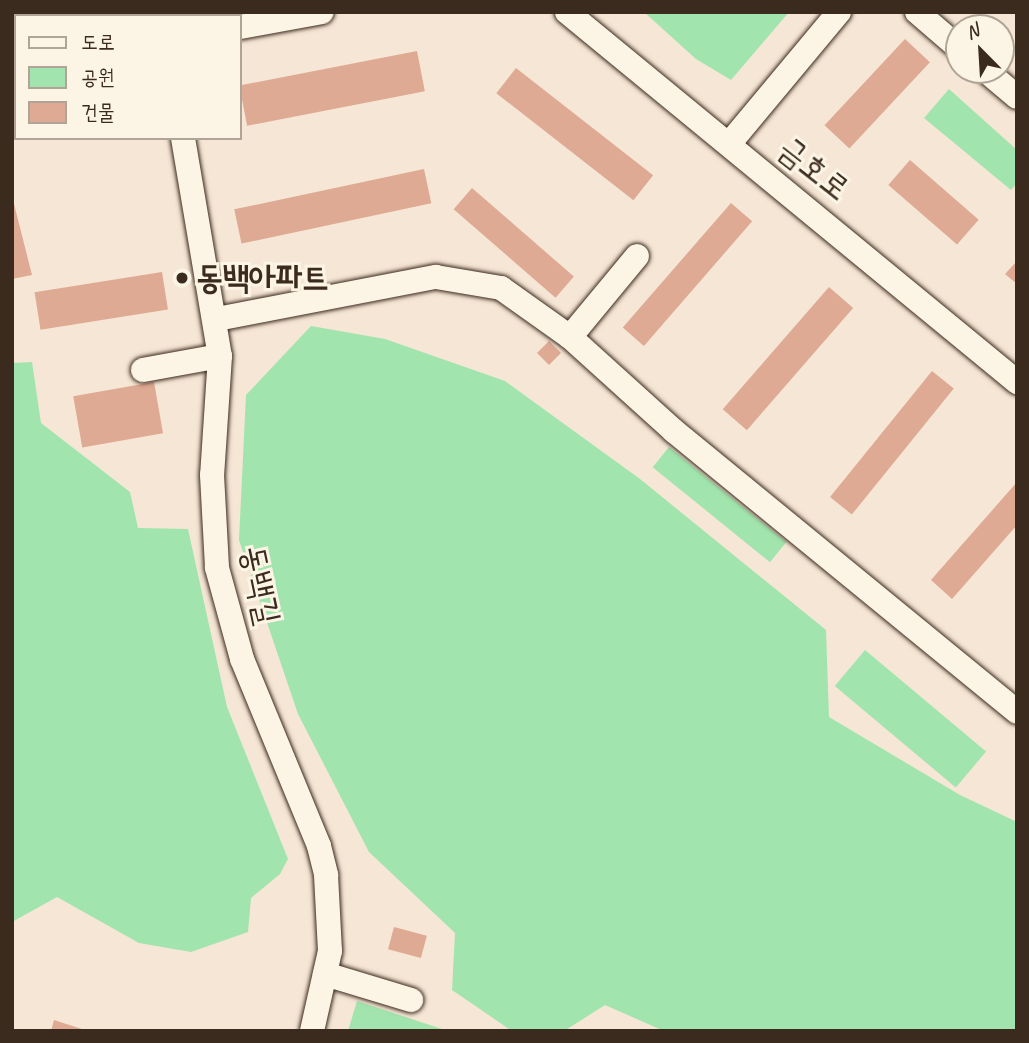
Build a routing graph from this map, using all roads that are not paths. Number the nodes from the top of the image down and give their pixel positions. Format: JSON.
{"nodes":[{"id":1,"x":322,"y":12,"type":"edge"},
{"id":2,"x":567,"y":12,"type":"edge"},
{"id":3,"x":839,"y":12,"type":"edge"},
{"id":4,"x":917,"y":12,"type":"edge"},
{"id":5,"x":293,"y":15,"type":"edge"},
{"id":6,"x":242,"y":27,"type":"edge"},
{"id":7,"x":945,"y":36,"type":"edge"},
{"id":8,"x":1002,"y":84,"type":"edge"},
{"id":9,"x":1017,"y":97,"type":"edge"},
{"id":10,"x":183,"y":140,"type":"edge"},
{"id":11,"x":729,"y":144,"type":"junction"},
{"id":12,"x":637,"y":256,"type":"dead end"},
{"id":13,"x":217,"y":319,"type":"junction"},
{"id":14,"x":569,"y":337,"type":"junction"},
{"id":15,"x":220,"y":356,"type":"junction"},
{"id":16,"x":143,"y":370,"type":"dead end"},
{"id":17,"x":1017,"y":382,"type":"edge"},
{"id":18,"x":1017,"y":712,"type":"edge"},
{"id":19,"x":325,"y":974,"type":"junction"},
{"id":20,"x":411,"y":1000,"type":"dead end"},
{"id":21,"x":312,"y":1031,"type":"edge"}],
"edges":[{"from":1,"to":5,"type":"street"},
{"from":2,"to":11,"type":"street","name":"금호로"},
{"from":3,"to":11,"type":"street"},
{"from":4,"to":7,"type":"street"},
{"from":5,"to":6,"type":"street"},
{"from":8,"to":9,"type":"street"},
{"from":10,"to":13,"type":"street","name":"동백길"},
{"from":11,"to":17,"type":"street","name":"금호로"},
{"from":12,"to":14,"type":"street"},
{"from":13,"to":14,"type":"street"},
{"from":13,"to":15,"type":"street","name":"동백길"},
{"from":14,"to":18,"type":"street"},
{"from":15,"to":16,"type":"street"},
{"from":15,"to":19,"type":"street","name":"동백길"},
{"from":19,"to":20,"type":"street"},
{"from":19,"to":21,"type":"street","name":"동백길"}]}
